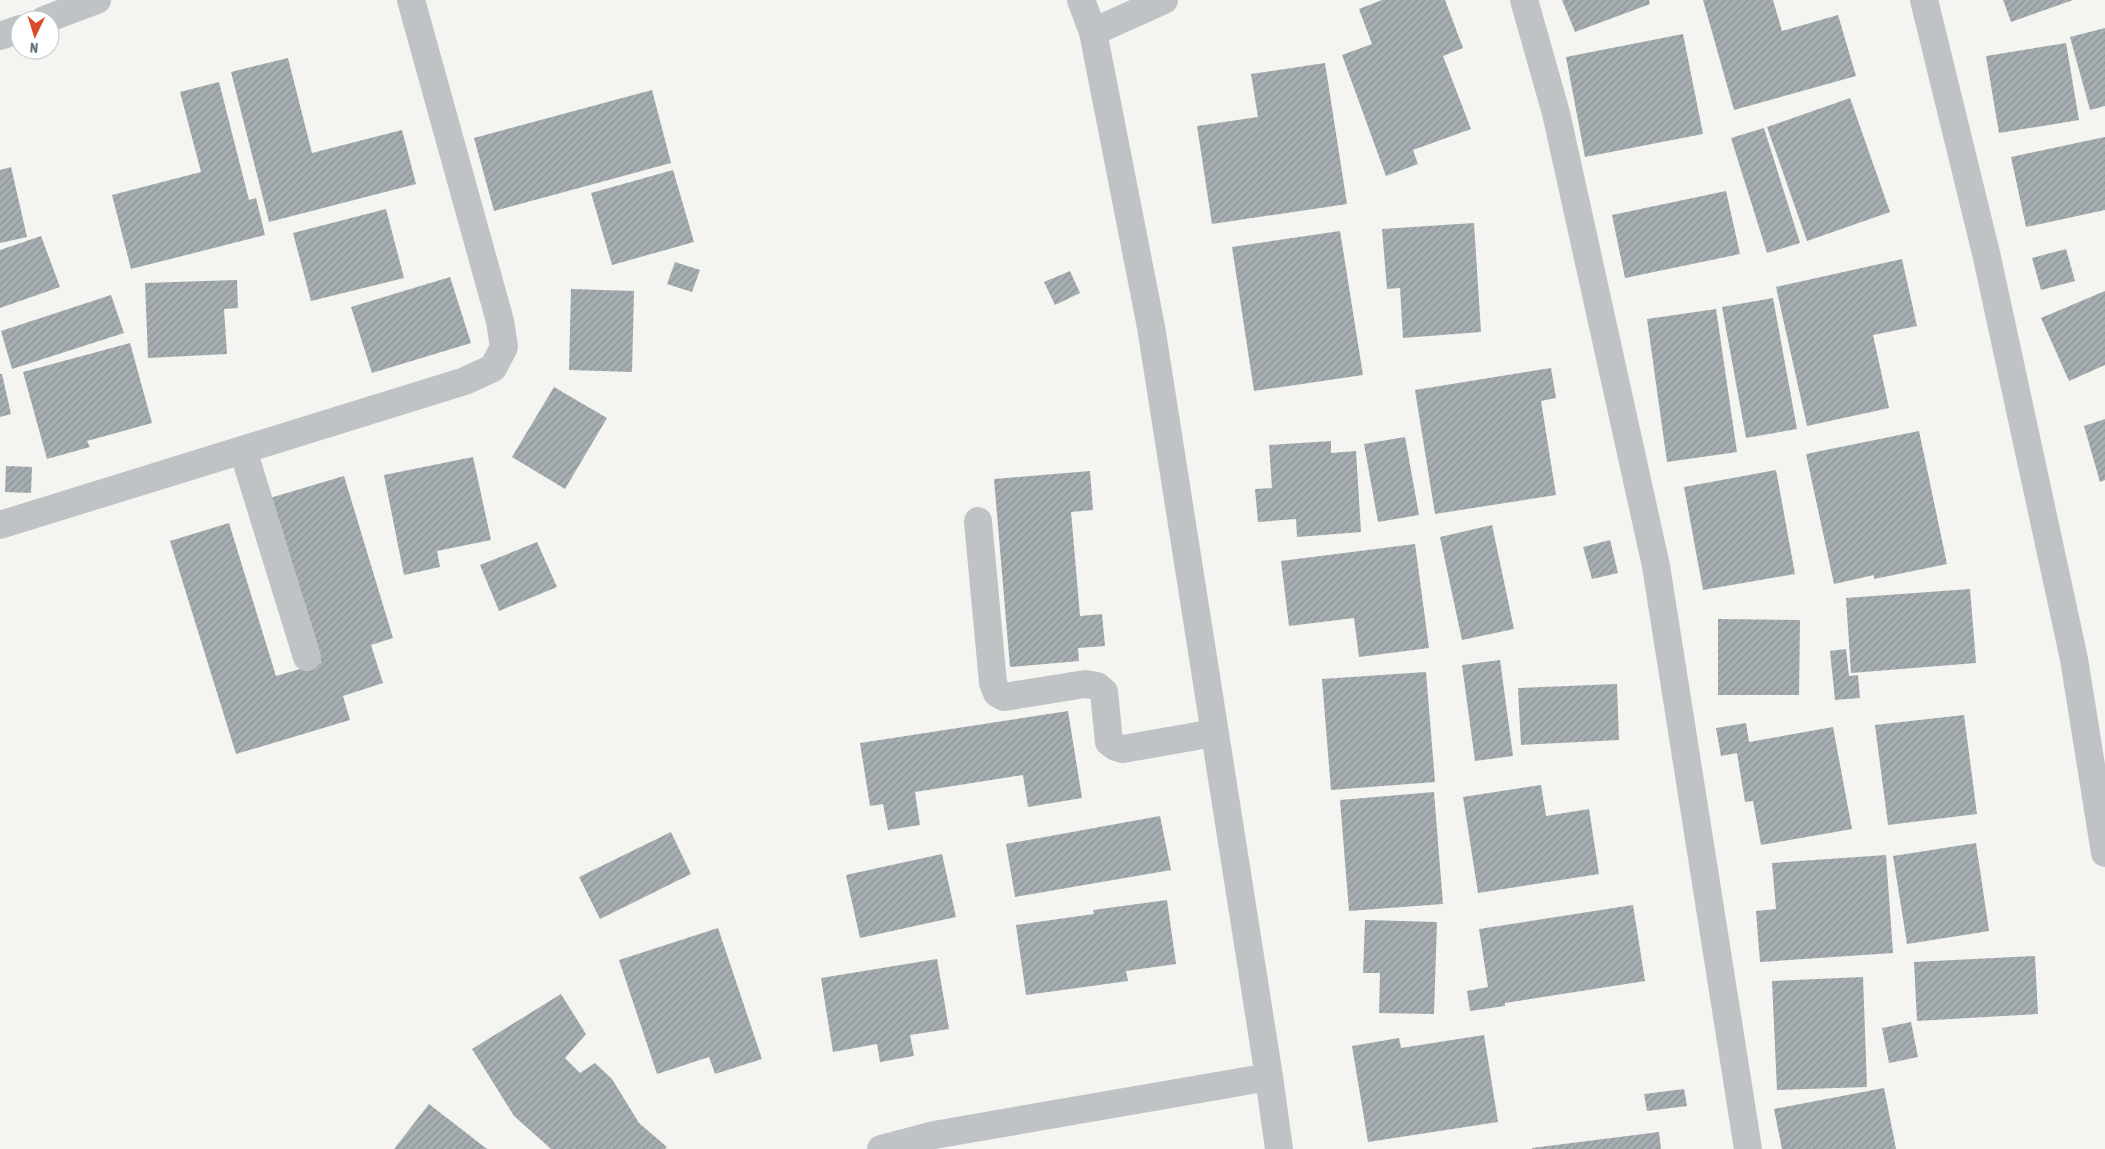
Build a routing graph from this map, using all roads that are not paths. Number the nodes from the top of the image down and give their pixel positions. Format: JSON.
{"nodes":[{"id":1,"x":97,"y":0,"type":"edge"},
{"id":2,"x":411,"y":0,"type":"edge"},
{"id":3,"x":1081,"y":0,"type":"edge"},
{"id":4,"x":1164,"y":0,"type":"edge"},
{"id":5,"x":1524,"y":0,"type":"edge"},
{"id":6,"x":1924,"y":0,"type":"edge"},
{"id":7,"x":60,"y":14,"type":"edge"},
{"id":8,"x":1093,"y":32,"type":"junction"},
{"id":9,"x":243,"y":450,"type":"junction"},
{"id":10,"x":978,"y":521,"type":"dead end"},
{"id":11,"x":0,"y":525,"type":"edge"},
{"id":12,"x":307,"y":657,"type":"dead end"},
{"id":13,"x":1214,"y":733,"type":"junction"},
{"id":14,"x":2105,"y":853,"type":"edge"},
{"id":15,"x":1269,"y":1077,"type":"junction"},
{"id":16,"x":881,"y":1149,"type":"edge"},
{"id":17,"x":1279,"y":1149,"type":"edge"},
{"id":18,"x":1748,"y":1149,"type":"edge"}],
"edges":[{"from":1,"to":7,"type":"street"},
{"from":2,"to":9,"type":"street"},
{"from":3,"to":8,"type":"street"},
{"from":4,"to":8,"type":"street"},
{"from":5,"to":18,"type":"street"},
{"from":6,"to":14,"type":"street"},
{"from":8,"to":13,"type":"street"},
{"from":9,"to":11,"type":"street"},
{"from":9,"to":12,"type":"street"},
{"from":10,"to":13,"type":"street"},
{"from":13,"to":15,"type":"street"},
{"from":15,"to":16,"type":"street"},
{"from":15,"to":17,"type":"street"}]}
